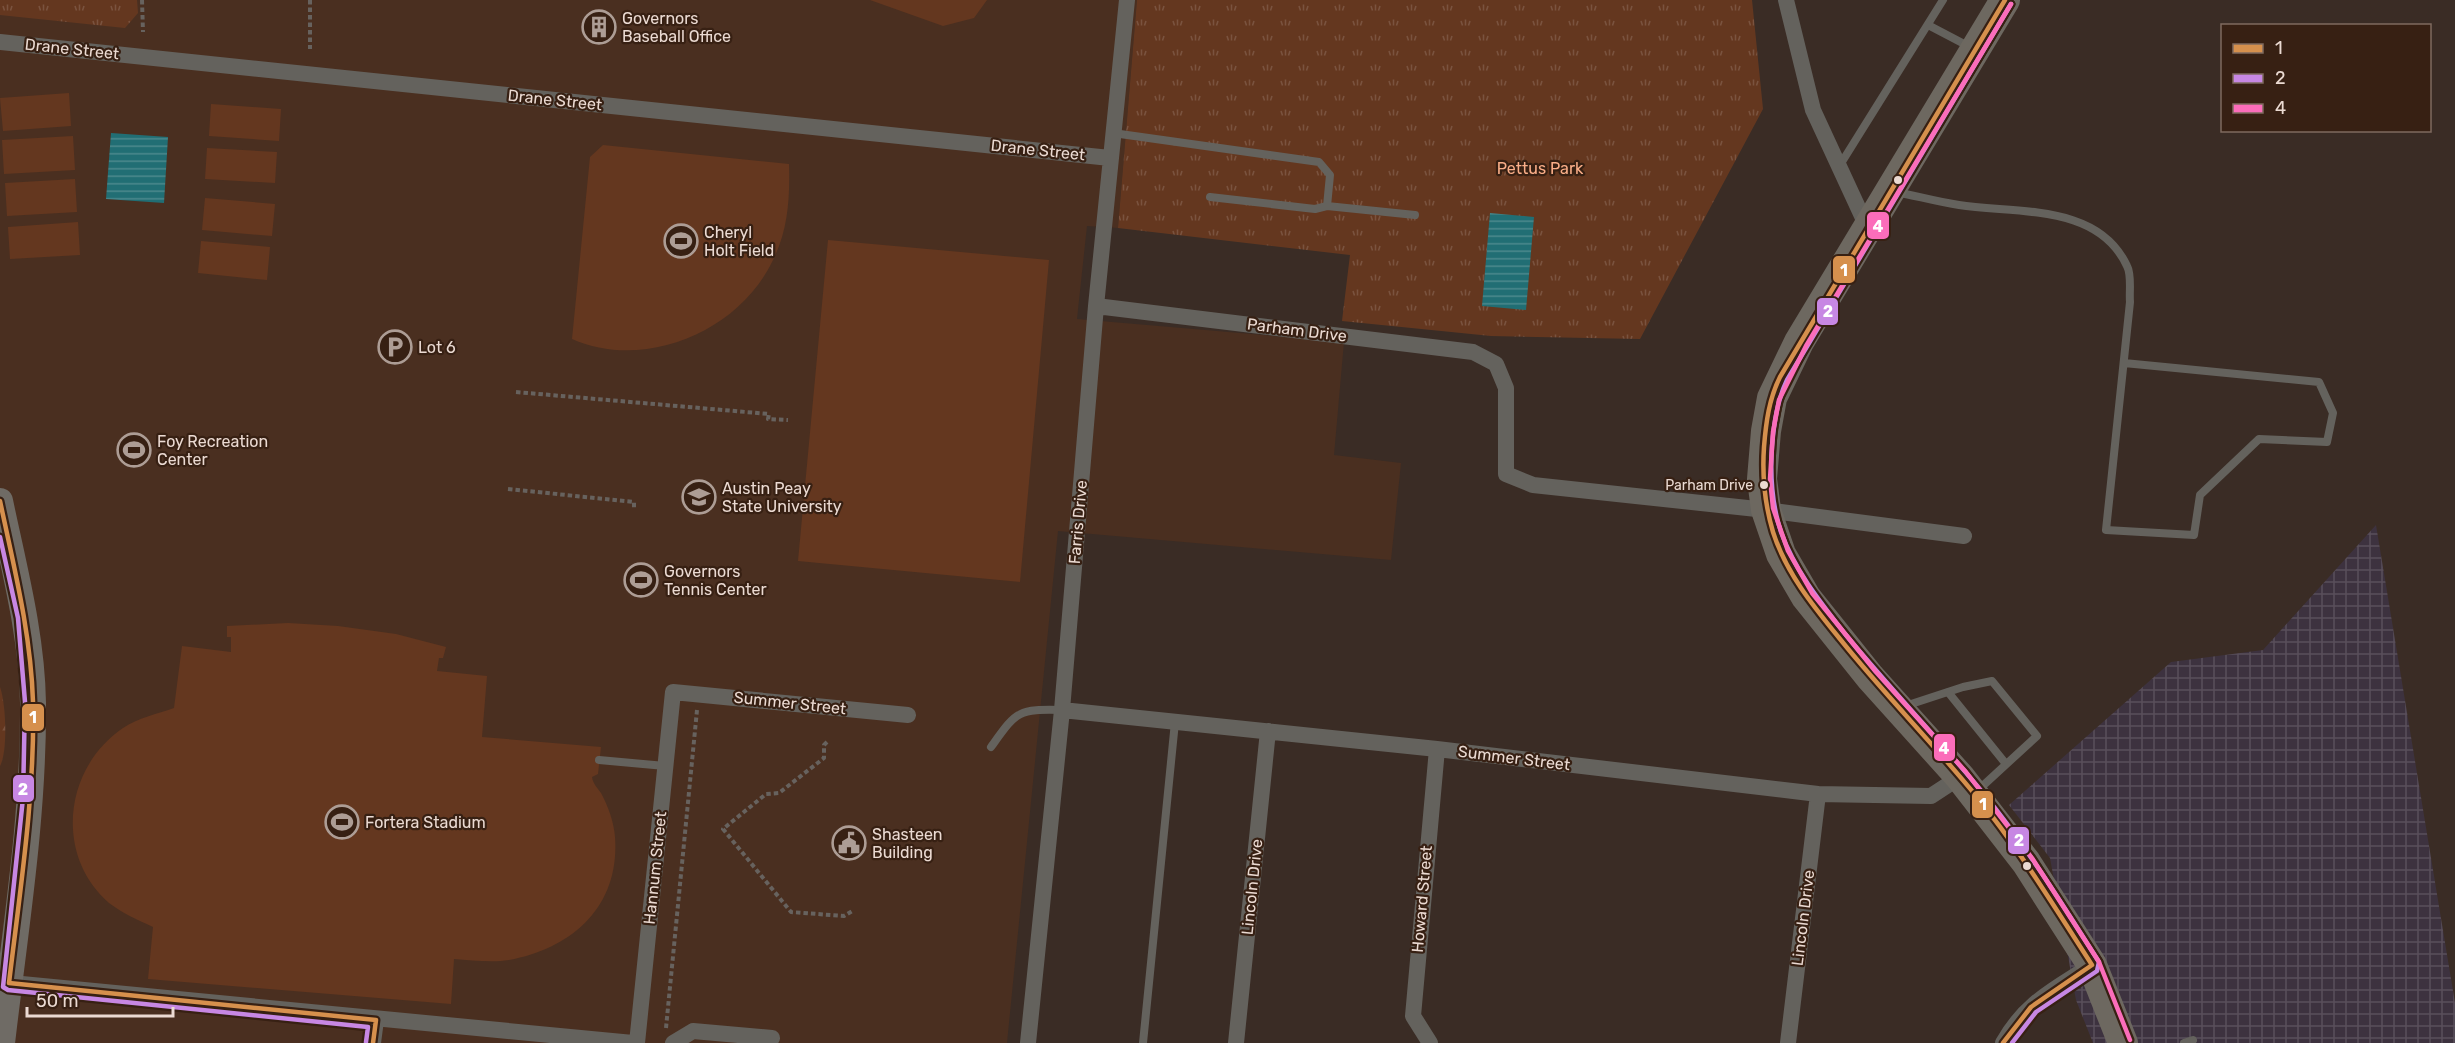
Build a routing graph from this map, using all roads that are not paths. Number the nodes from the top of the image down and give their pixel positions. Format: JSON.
{"nodes":[{"id":1,"x":1127,"y":0,"type":"edge"},
{"id":2,"x":1786,"y":0,"type":"edge"},
{"id":3,"x":1943,"y":0,"type":"edge"},
{"id":4,"x":2005,"y":0,"type":"edge"},
{"id":5,"x":1928,"y":25,"type":"junction"},
{"id":6,"x":0,"y":42,"type":"edge"},
{"id":7,"x":1977,"y":50,"type":"junction"},
{"id":8,"x":1113,"y":133,"type":"junction"},
{"id":9,"x":1110,"y":158,"type":"junction"},
{"id":10,"x":1840,"y":165,"type":"junction"},
{"id":11,"x":1890,"y":191,"type":"junction"},
{"id":12,"x":1210,"y":197,"type":"dead end"},
{"id":13,"x":1327,"y":206,"type":"junction"},
{"id":14,"x":1416,"y":215,"type":"dead end"},
{"id":15,"x":1868,"y":229,"type":"junction"},
{"id":16,"x":1096,"y":306,"type":"junction"},
{"id":17,"x":2124,"y":363,"type":"junction"},
{"id":18,"x":0,"y":501,"type":"edge"},
{"id":19,"x":1766,"y":510,"type":"junction"},
{"id":20,"x":1964,"y":536,"type":"dead end"},
{"id":21,"x":673,"y":692,"type":"joint"},
{"id":22,"x":1948,"y":692,"type":"junction"},
{"id":23,"x":1899,"y":708,"type":"junction"},
{"id":24,"x":1062,"y":710,"type":"junction"},
{"id":25,"x":908,"y":715,"type":"dead end"},
{"id":26,"x":1175,"y":722,"type":"junction"},
{"id":27,"x":1268,"y":731,"type":"junction"},
{"id":28,"x":991,"y":747,"type":"dead end"},
{"id":29,"x":1437,"y":750,"type":"junction"},
{"id":30,"x":599,"y":760,"type":"dead end"},
{"id":31,"x":2006,"y":764,"type":"junction"},
{"id":32,"x":665,"y":766,"type":"junction"},
{"id":33,"x":1967,"y":785,"type":"junction"},
{"id":34,"x":1818,"y":794,"type":"junction"},
{"id":35,"x":2092,"y":965,"type":"junction"},
{"id":36,"x":4,"y":982,"type":"edge"},
{"id":37,"x":376,"y":1020,"type":"junction"},
{"id":38,"x":669,"y":1036,"type":"edge"},
{"id":39,"x":772,"y":1038,"type":"dead end"},
{"id":40,"x":2,"y":1043,"type":"edge"},
{"id":41,"x":373,"y":1043,"type":"edge"},
{"id":42,"x":635,"y":1043,"type":"edge"},
{"id":43,"x":1028,"y":1043,"type":"edge"},
{"id":44,"x":1143,"y":1043,"type":"edge"},
{"id":45,"x":1236,"y":1043,"type":"edge"},
{"id":46,"x":1430,"y":1043,"type":"edge"},
{"id":47,"x":1788,"y":1043,"type":"edge"},
{"id":48,"x":2003,"y":1043,"type":"edge"},
{"id":49,"x":2123,"y":1043,"type":"edge"}],
"edges":[{"from":1,"to":8,"type":"street","name":"Farris Drive"},
{"from":2,"to":10,"type":"street"},
{"from":3,"to":5,"type":"lane"},
{"from":4,"to":7,"type":"highway"},
{"from":5,"to":7,"type":"lane"},
{"from":5,"to":10,"type":"lane"},
{"from":6,"to":9,"type":"street","name":"Drane Street"},
{"from":7,"to":11,"type":"highway"},
{"from":8,"to":9,"type":"street","name":"Farris Drive"},
{"from":8,"to":13,"type":"lane"},
{"from":9,"to":16,"type":"street","name":"Farris Drive"},
{"from":10,"to":15,"type":"street"},
{"from":11,"to":15,"type":"highway"},
{"from":11,"to":17,"type":"lane"},
{"from":12,"to":13,"type":"lane"},
{"from":13,"to":14,"type":"lane"},
{"from":15,"to":19,"type":"highway"},
{"from":16,"to":19,"type":"street","name":"Parham Drive"},
{"from":16,"to":24,"type":"street","name":"Farris Drive"},
{"from":17,"to":17,"type":"lane"},
{"from":18,"to":36,"type":"main road"},
{"from":19,"to":20,"type":"street","name":"Parham Drive"},
{"from":19,"to":23,"type":"highway"},
{"from":21,"to":25,"type":"street","name":"Summer Street"},
{"from":21,"to":32,"type":"street","name":"Hannum Street"},
{"from":22,"to":23,"type":"lane"},
{"from":22,"to":31,"type":"lane"},
{"from":22,"to":31,"type":"lane"},
{"from":23,"to":33,"type":"highway"},
{"from":24,"to":26,"type":"street","name":"Summer Street"},
{"from":24,"to":28,"type":"lane"},
{"from":24,"to":43,"type":"street","name":"Farris Drive"},
{"from":26,"to":27,"type":"street","name":"Summer Street"},
{"from":26,"to":44,"type":"lane"},
{"from":27,"to":29,"type":"street","name":"Summer Street"},
{"from":27,"to":45,"type":"street","name":"Lincoln Drive"},
{"from":29,"to":34,"type":"street","name":"Summer Street"},
{"from":29,"to":46,"type":"street","name":"Howard Street"},
{"from":30,"to":32,"type":"lane"},
{"from":31,"to":33,"type":"lane"},
{"from":32,"to":42,"type":"street","name":"Hannum Street"},
{"from":33,"to":34,"type":"street","name":"Summer Street"},
{"from":33,"to":35,"type":"highway"},
{"from":34,"to":47,"type":"street","name":"Lincoln Drive"},
{"from":35,"to":48,"type":"street"},
{"from":35,"to":49,"type":"highway"},
{"from":36,"to":37,"type":"street"},
{"from":36,"to":40,"type":"main road"},
{"from":37,"to":41,"type":"street"},
{"from":37,"to":42,"type":"street"},
{"from":38,"to":39,"type":"street"}]}
